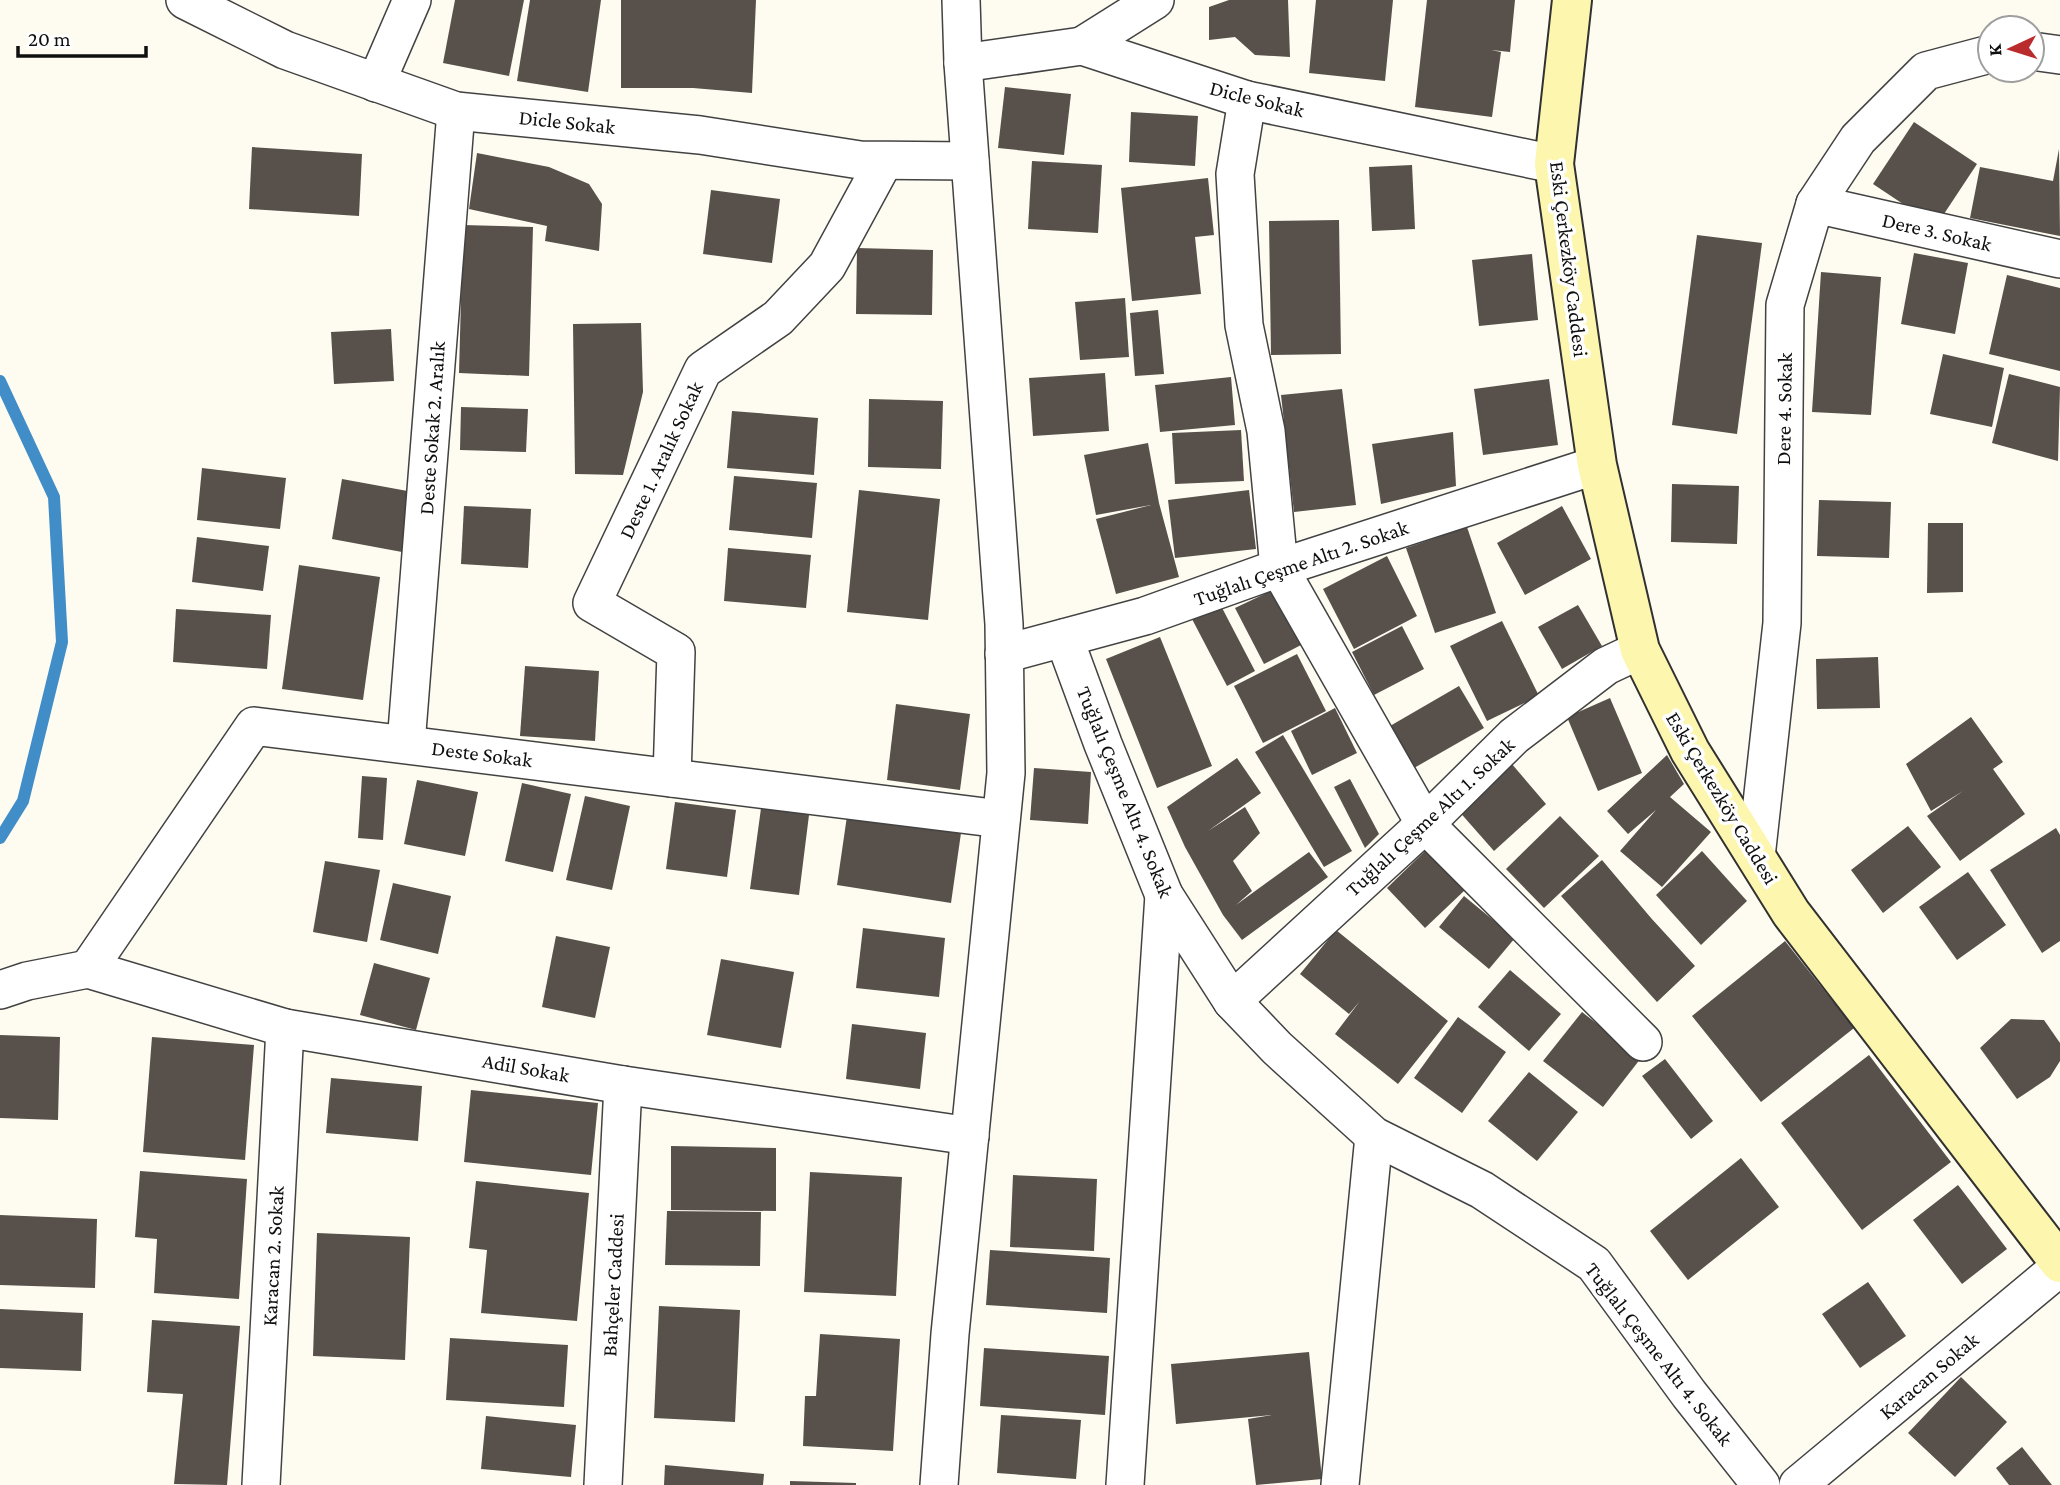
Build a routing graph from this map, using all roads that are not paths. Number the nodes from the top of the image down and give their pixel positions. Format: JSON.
{"nodes":[{"id":1,"x":185,"y":0,"type":"edge"},
{"id":2,"x":412,"y":0,"type":"edge"},
{"id":3,"x":961,"y":0,"type":"edge"},
{"id":4,"x":1155,"y":0,"type":"edge"},
{"id":5,"x":1572,"y":0,"type":"edge"},
{"id":6,"x":1082,"y":46,"type":"junction"},
{"id":7,"x":1976,"y":58,"type":"edge"},
{"id":8,"x":963,"y":63,"type":"junction"},
{"id":9,"x":376,"y":83,"type":"junction"},
{"id":10,"x":1247,"y":100,"type":"junction"},
{"id":11,"x":456,"y":111,"type":"junction"},
{"id":12,"x":884,"y":161,"type":"junction"},
{"id":13,"x":970,"y":161,"type":"junction"},
{"id":14,"x":1554,"y":164,"type":"junction"},
{"id":15,"x":1815,"y":205,"type":"junction"},
{"id":16,"x":2060,"y":259,"type":"edge"},
{"id":17,"x":1597,"y":466,"type":"junction"},
{"id":18,"x":1279,"y":568,"type":"junction"},
{"id":19,"x":1064,"y":638,"type":"junction"},
{"id":20,"x":1640,"y":650,"type":"junction"},
{"id":21,"x":1004,"y":654,"type":"junction"},
{"id":22,"x":406,"y":744,"type":"junction"},
{"id":23,"x":672,"y":778,"type":"junction"},
{"id":24,"x":1001,"y":819,"type":"junction"},
{"id":25,"x":1425,"y":824,"type":"junction"},
{"id":26,"x":1756,"y":857,"type":"junction"},
{"id":27,"x":1164,"y":895,"type":"junction"},
{"id":28,"x":88,"y":969,"type":"junction"},
{"id":29,"x":0,"y":990,"type":"edge"},
{"id":30,"x":1232,"y":1001,"type":"junction"},
{"id":31,"x":285,"y":1028,"type":"junction"},
{"id":32,"x":1643,"y":1042,"type":"dead end"},
{"id":33,"x":623,"y":1085,"type":"junction"},
{"id":34,"x":970,"y":1136,"type":"junction"},
{"id":35,"x":1374,"y":1136,"type":"junction"},
{"id":36,"x":2060,"y":1265,"type":"edge"},
{"id":37,"x":261,"y":1485,"type":"edge"},
{"id":38,"x":603,"y":1485,"type":"edge"},
{"id":39,"x":939,"y":1485,"type":"edge"},
{"id":40,"x":1125,"y":1485,"type":"edge"},
{"id":41,"x":1340,"y":1485,"type":"edge"},
{"id":42,"x":1761,"y":1485,"type":"edge"},
{"id":43,"x":1798,"y":1485,"type":"edge"}],
"edges":[{"from":1,"to":9,"type":"street","name":"Dicle Sokak"},
{"from":2,"to":9,"type":"street"},
{"from":3,"to":8,"type":"street"},
{"from":4,"to":6,"type":"street"},
{"from":5,"to":14,"type":"street","name":"Eski Çerkezköy Caddesi"},
{"from":6,"to":8,"type":"street","name":"Dicle Sokak"},
{"from":6,"to":10,"type":"street","name":"Dicle Sokak"},
{"from":7,"to":15,"type":"street","name":"Dere 4. Sokak"},
{"from":8,"to":13,"type":"street"},
{"from":9,"to":11,"type":"street","name":"Dicle Sokak"},
{"from":10,"to":14,"type":"street","name":"Dicle Sokak"},
{"from":10,"to":18,"type":"street"},
{"from":11,"to":12,"type":"street","name":"Dicle Sokak"},
{"from":11,"to":22,"type":"street","name":"Deste Sokak 2. Aralık"},
{"from":12,"to":13,"type":"street","name":"Dicle Sokak"},
{"from":12,"to":23,"type":"street","name":"Deste 1. Aralık Sokak"},
{"from":13,"to":21,"type":"street"},
{"from":14,"to":17,"type":"street","name":"Eski Çerkezköy Caddesi"},
{"from":15,"to":16,"type":"street","name":"Dere 3. Sokak"},
{"from":15,"to":26,"type":"street","name":"Dere 4. Sokak"},
{"from":17,"to":18,"type":"street","name":"Tuğlalı Çeşme Altı 2. Sokak"},
{"from":17,"to":20,"type":"street","name":"Eski Çerkezköy Caddesi"},
{"from":18,"to":19,"type":"street","name":"Tuğlalı Çeşme Altı 2. Sokak"},
{"from":18,"to":25,"type":"street"},
{"from":19,"to":21,"type":"street","name":"Tuğlalı Çeşme Altı 2. Sokak"},
{"from":19,"to":27,"type":"street","name":"Tuğlalı Çeşme Altı 4. Sokak"},
{"from":20,"to":25,"type":"street","name":"Tuğlalı Çeşme Altı 1. Sokak"},
{"from":20,"to":26,"type":"street","name":"Eski Çerkezköy Caddesi"},
{"from":21,"to":24,"type":"street"},
{"from":22,"to":23,"type":"street","name":"Deste Sokak"},
{"from":22,"to":28,"type":"street","name":"Deste Sokak"},
{"from":23,"to":24,"type":"street","name":"Deste Sokak"},
{"from":24,"to":34,"type":"street"},
{"from":25,"to":30,"type":"street","name":"Tuğlalı Çeşme Altı 1. Sokak"},
{"from":25,"to":32,"type":"street"},
{"from":26,"to":36,"type":"street","name":"Eski Çerkezköy Caddesi"},
{"from":27,"to":30,"type":"street","name":"Tuğlalı Çeşme Altı 4. Sokak"},
{"from":27,"to":40,"type":"street"},
{"from":28,"to":29,"type":"street"},
{"from":28,"to":31,"type":"street","name":"Adil Sokak"},
{"from":30,"to":35,"type":"street","name":"Tuğlalı Çeşme Altı 4. Sokak"},
{"from":31,"to":33,"type":"street","name":"Adil Sokak"},
{"from":31,"to":37,"type":"street","name":"Karacan 2. Sokak"},
{"from":33,"to":34,"type":"street","name":"Adil Sokak"},
{"from":33,"to":38,"type":"street","name":"Bahçeler Caddesi"},
{"from":34,"to":39,"type":"street"},
{"from":35,"to":41,"type":"street"},
{"from":35,"to":42,"type":"street","name":"Tuğlalı Çeşme Altı 4. Sokak"},
{"from":36,"to":43,"type":"street","name":"Karacan Sokak"}]}
